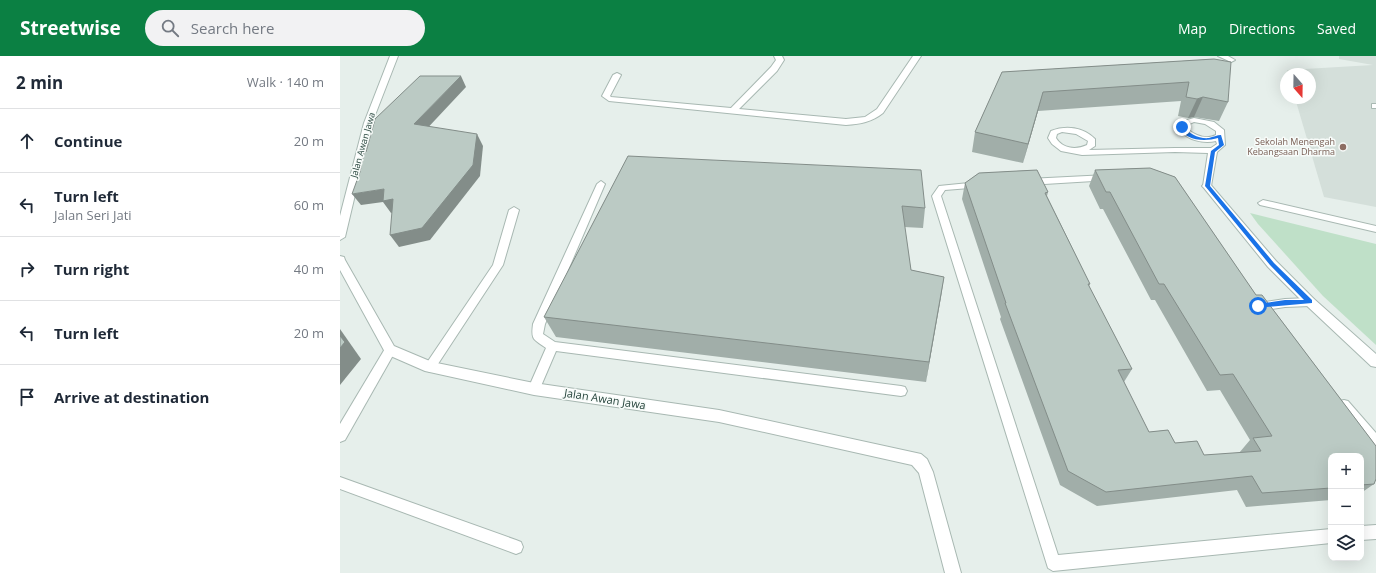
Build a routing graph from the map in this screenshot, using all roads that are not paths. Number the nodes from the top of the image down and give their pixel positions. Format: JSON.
{"nodes":[{"id":1,"x":394,"y":56,"type":"edge"},
{"id":2,"x":778,"y":56,"type":"edge"},
{"id":3,"x":917,"y":56,"type":"edge"},
{"id":4,"x":1222,"y":56,"type":"edge"},
{"id":5,"x":1231,"y":60,"type":"edge"},
{"id":6,"x":617,"y":75,"type":"dead end"},
{"id":7,"x":733,"y":111,"type":"junction"},
{"id":8,"x":1186,"y":133,"type":"junction"},
{"id":9,"x":1220,"y":136,"type":"junction"},
{"id":10,"x":1091,"y":146,"type":"junction"},
{"id":11,"x":1174,"y":150,"type":"junction"},
{"id":12,"x":1071,"y":151,"type":"junction"},
{"id":13,"x":1213,"y":151,"type":"junction"},
{"id":14,"x":1116,"y":153,"type":"junction"},
{"id":15,"x":1116,"y":177,"type":"edge"},
{"id":16,"x":1013,"y":183,"type":"edge"},
{"id":17,"x":601,"y":184,"type":"dead end"},
{"id":18,"x":990,"y":185,"type":"edge"},
{"id":19,"x":1207,"y":186,"type":"joint"},
{"id":20,"x":1263,"y":203,"type":"dead end"},
{"id":21,"x":514,"y":210,"type":"dead end"},
{"id":22,"x":1376,"y":229,"type":"edge"},
{"id":23,"x":340,"y":237,"type":"edge"},
{"id":24,"x":340,"y":260,"type":"edge"},
{"id":25,"x":1310,"y":302,"type":"junction"},
{"id":26,"x":1268,"y":318,"type":"edge"},
{"id":27,"x":552,"y":346,"type":"junction"},
{"id":28,"x":390,"y":350,"type":"junction"},
{"id":29,"x":1376,"y":362,"type":"edge"},
{"id":30,"x":430,"y":366,"type":"junction"},
{"id":31,"x":534,"y":388,"type":"junction"},
{"id":32,"x":902,"y":392,"type":"dead end"},
{"id":33,"x":1335,"y":395,"type":"edge"},
{"id":34,"x":340,"y":436,"type":"edge"},
{"id":35,"x":1376,"y":442,"type":"edge"},
{"id":36,"x":340,"y":483,"type":"edge"},
{"id":37,"x":1376,"y":532,"type":"edge"},
{"id":38,"x":1364,"y":533,"type":"edge"},
{"id":39,"x":1328,"y":536,"type":"edge"},
{"id":40,"x":516,"y":547,"type":"dead end"},
{"id":41,"x":953,"y":573,"type":"edge"}],
"edges":[{"from":1,"to":23,"type":"street","name":"Jalan Awan Jawa"},
{"from":2,"to":7,"type":"street"},
{"from":3,"to":7,"type":"street"},
{"from":4,"to":5,"type":"street"},
{"from":6,"to":7,"type":"street"},
{"from":8,"to":9,"type":"lane"},
{"from":8,"to":9,"type":"lane"},
{"from":8,"to":11,"type":"lane"},
{"from":9,"to":13,"type":"lane"},
{"from":10,"to":12,"type":"lane"},
{"from":10,"to":12,"type":"lane"},
{"from":10,"to":14,"type":"lane"},
{"from":11,"to":13,"type":"lane"},
{"from":11,"to":14,"type":"lane"},
{"from":12,"to":14,"type":"lane"},
{"from":13,"to":19,"type":"lane"},
{"from":15,"to":16,"type":"lane"},
{"from":17,"to":27,"type":"lane"},
{"from":18,"to":39,"type":"lane"},
{"from":19,"to":25,"type":"street"},
{"from":20,"to":22,"type":"lane"},
{"from":21,"to":30,"type":"lane"},
{"from":24,"to":28,"type":"street"},
{"from":25,"to":26,"type":"lane"},
{"from":25,"to":29,"type":"street"},
{"from":27,"to":31,"type":"lane"},
{"from":27,"to":32,"type":"lane"},
{"from":28,"to":30,"type":"street","name":"Jalan Awan Jawa"},
{"from":28,"to":34,"type":"lane"},
{"from":30,"to":31,"type":"street","name":"Jalan Awan Jawa"},
{"from":31,"to":41,"type":"street","name":"Jalan Awan Jawa"},
{"from":33,"to":35,"type":"lane"},
{"from":36,"to":40,"type":"lane"},
{"from":37,"to":38,"type":"lane"}]}
